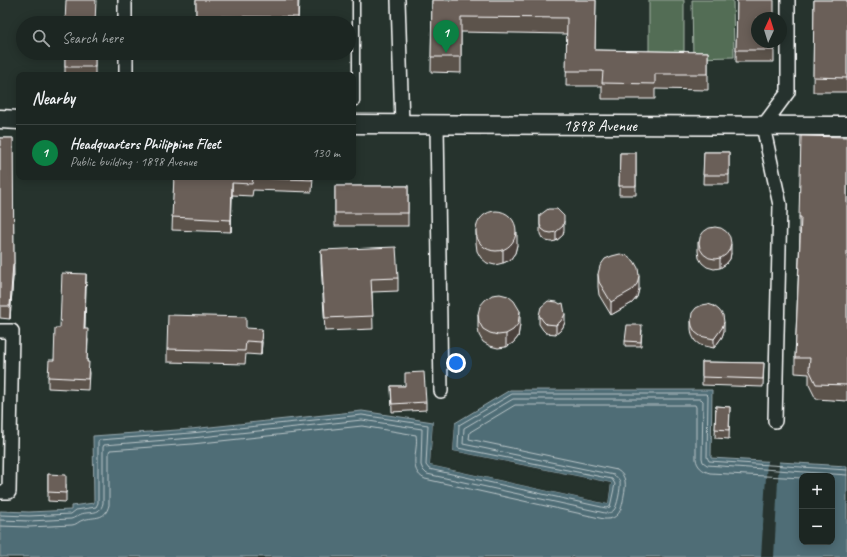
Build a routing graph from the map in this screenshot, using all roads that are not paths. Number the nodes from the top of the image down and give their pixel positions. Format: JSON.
{"nodes":[{"id":1,"x":124,"y":0,"type":"edge"},
{"id":2,"x":356,"y":0,"type":"edge"},
{"id":3,"x":398,"y":0,"type":"edge"},
{"id":4,"x":788,"y":0,"type":"edge"},
{"id":5,"x":125,"y":16,"type":"edge"},
{"id":6,"x":126,"y":60,"type":"edge"},
{"id":7,"x":126,"y":72,"type":"edge"},
{"id":8,"x":356,"y":102,"type":"dead end"},
{"id":9,"x":0,"y":119,"type":"edge"},
{"id":10,"x":16,"y":120,"type":"edge"},
{"id":11,"x":356,"y":124,"type":"edge"},
{"id":12,"x":402,"y":124,"type":"junction"},
{"id":13,"x":437,"y":125,"type":"junction"},
{"id":14,"x":764,"y":126,"type":"junction"},
{"id":15,"x":847,"y":126,"type":"edge"},
{"id":16,"x":0,"y":331,"type":"edge"},
{"id":17,"x":441,"y":391,"type":"dead end"},
{"id":18,"x":775,"y":421,"type":"dead end"},
{"id":19,"x":0,"y":492,"type":"edge"}],
"edges":[{"from":1,"to":5,"type":"street"},
{"from":2,"to":8,"type":"lane"},
{"from":3,"to":12,"type":"street"},
{"from":4,"to":14,"type":"street"},
{"from":6,"to":7,"type":"street"},
{"from":9,"to":10,"type":"street"},
{"from":11,"to":12,"type":"street","name":"1898 Avenue"},
{"from":12,"to":13,"type":"street","name":"1898 Avenue"},
{"from":13,"to":14,"type":"street","name":"1898 Avenue"},
{"from":13,"to":17,"type":"street"},
{"from":14,"to":15,"type":"street","name":"1898 Avenue"},
{"from":14,"to":18,"type":"street"},
{"from":16,"to":19,"type":"street"}]}
